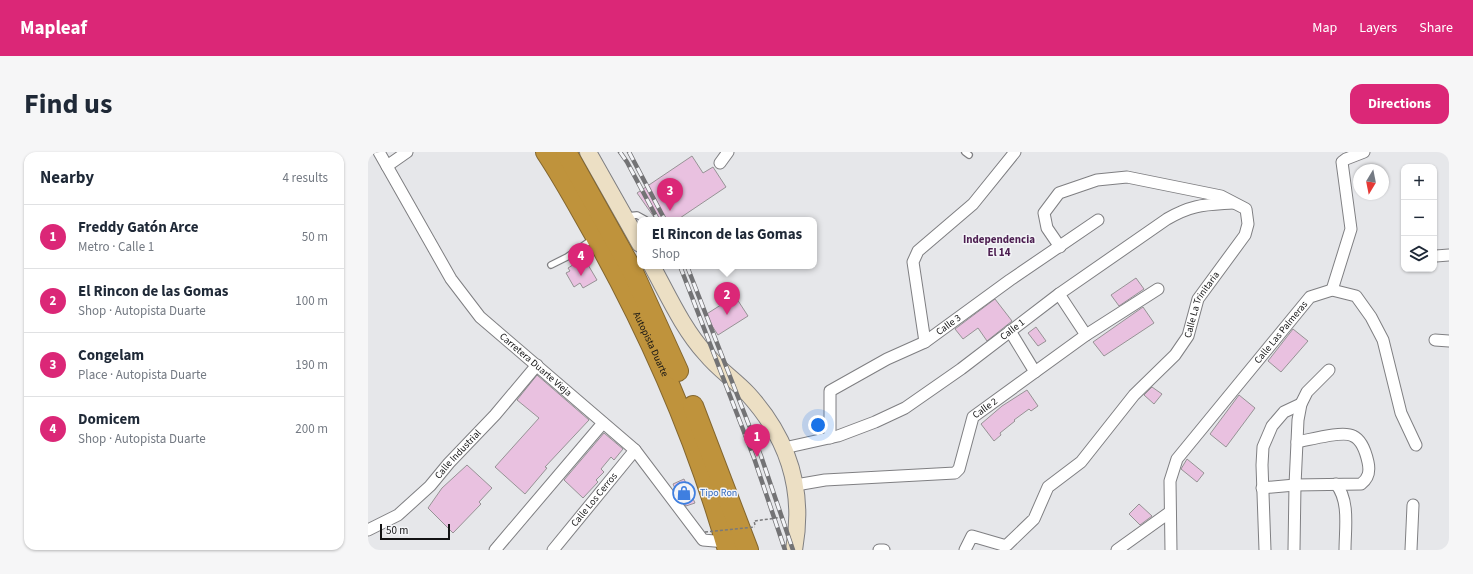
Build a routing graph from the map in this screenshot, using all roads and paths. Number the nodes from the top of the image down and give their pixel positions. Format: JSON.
{"nodes":[{"id":1,"x":379,"y":152,"type":"edge"},
{"id":2,"x":407,"y":152,"type":"edge"},
{"id":3,"x":546,"y":152,"type":"edge"},
{"id":4,"x":566,"y":152,"type":"edge"},
{"id":5,"x":588,"y":152,"type":"edge"},
{"id":6,"x":728,"y":152,"type":"edge"},
{"id":7,"x":1015,"y":152,"type":"edge"},
{"id":8,"x":1337,"y":152,"type":"edge"},
{"id":9,"x":1364,"y":152,"type":"edge"},
{"id":10,"x":1342,"y":162,"type":"junction"},
{"id":11,"x":720,"y":163,"type":"dead end"},
{"id":12,"x":387,"y":166,"type":"junction"},
{"id":13,"x":1234,"y":203,"type":"junction"},
{"id":14,"x":625,"y":217,"type":"junction"},
{"id":15,"x":641,"y":217,"type":"edge"},
{"id":16,"x":1098,"y":220,"type":"dead end"},
{"id":17,"x":596,"y":237,"type":"junction"},
{"id":18,"x":637,"y":239,"type":"edge"},
{"id":19,"x":1060,"y":247,"type":"junction"},
{"id":20,"x":1449,"y":255,"type":"edge"},
{"id":21,"x":1437,"y":256,"type":"edge"},
{"id":22,"x":551,"y":265,"type":"dead end"},
{"id":23,"x":654,"y":269,"type":"edge"},
{"id":24,"x":1158,"y":289,"type":"dead end"},
{"id":25,"x":1332,"y":290,"type":"junction"},
{"id":26,"x":1059,"y":294,"type":"junction"},
{"id":27,"x":1010,"y":331,"type":"junction"},
{"id":28,"x":1086,"y":335,"type":"junction"},
{"id":29,"x":1435,"y":340,"type":"dead end"},
{"id":30,"x":1449,"y":341,"type":"edge"},
{"id":31,"x":924,"y":342,"type":"junction"},
{"id":32,"x":537,"y":365,"type":"junction"},
{"id":33,"x":1329,"y":370,"type":"dead end"},
{"id":34,"x":1035,"y":372,"type":"junction"},
{"id":35,"x":1301,"y":404,"type":"junction"},
{"id":36,"x":603,"y":423,"type":"junction"},
{"id":37,"x":830,"y":438,"type":"junction"},
{"id":38,"x":1297,"y":442,"type":"junction"},
{"id":39,"x":1416,"y":445,"type":"dead end"},
{"id":40,"x":784,"y":448,"type":"junction"},
{"id":41,"x":635,"y":450,"type":"junction"},
{"id":42,"x":1336,"y":484,"type":"junction"},
{"id":43,"x":796,"y":485,"type":"junction"},
{"id":44,"x":1295,"y":485,"type":"junction"},
{"id":45,"x":1262,"y":488,"type":"junction"},
{"id":46,"x":1413,"y":504,"type":"dead end"},
{"id":47,"x":1170,"y":512,"type":"junction"},
{"id":48,"x":798,"y":515,"type":"junction"},
{"id":49,"x":754,"y":521,"type":"dead end"},
{"id":50,"x":755,"y":527,"type":"dead end"},
{"id":51,"x":368,"y":530,"type":"edge"},
{"id":52,"x":705,"y":532,"type":"dead end"},
{"id":53,"x":727,"y":546,"type":"edge"},
{"id":54,"x":495,"y":550,"type":"edge"},
{"id":55,"x":553,"y":550,"type":"edge"},
{"id":56,"x":748,"y":550,"type":"edge"},
{"id":57,"x":794,"y":550,"type":"edge"},
{"id":58,"x":879,"y":550,"type":"edge"},
{"id":59,"x":884,"y":550,"type":"edge"},
{"id":60,"x":965,"y":550,"type":"edge"},
{"id":61,"x":1117,"y":550,"type":"edge"},
{"id":62,"x":1171,"y":550,"type":"edge"},
{"id":63,"x":1266,"y":550,"type":"edge"},
{"id":64,"x":1294,"y":550,"type":"edge"},
{"id":65,"x":1345,"y":550,"type":"edge"},
{"id":66,"x":1411,"y":550,"type":"edge"}],
"edges":[{"from":1,"to":12,"type":"street","name":"Carretera Duarte Vieja"},
{"from":2,"to":12,"type":"street"},
{"from":3,"to":17,"type":"highway","name":"Autopista Duarte"},
{"from":4,"to":56,"type":"highway","name":"Autopista Duarte"},
{"from":5,"to":14,"type":"street"},
{"from":6,"to":11,"type":"street"},
{"from":7,"to":31,"type":"street"},
{"from":8,"to":10,"type":"street"},
{"from":9,"to":10,"type":"street"},
{"from":10,"to":25,"type":"street"},
{"from":12,"to":32,"type":"street","name":"Carretera Duarte Vieja"},
{"from":13,"to":19,"type":"street","name":"Calle La Trinitaria"},
{"from":13,"to":26,"type":"street","name":"Calle 1"},
{"from":13,"to":60,"type":"street","name":"Calle La Trinitaria"},
{"from":14,"to":15,"type":"lane"},
{"from":14,"to":18,"type":"street"},
{"from":16,"to":19,"type":"street","name":"Calle 3"},
{"from":17,"to":22,"type":"lane"},
{"from":17,"to":53,"type":"highway","name":"Autopista Duarte"},
{"from":19,"to":31,"type":"street","name":"Calle 3"},
{"from":20,"to":21,"type":"street"},
{"from":23,"to":40,"type":"street"},
{"from":24,"to":28,"type":"street","name":"Calle 2"},
{"from":25,"to":39,"type":"street"},
{"from":25,"to":47,"type":"street","name":"Calle Las Palmeras"},
{"from":26,"to":27,"type":"street","name":"Calle 1"},
{"from":26,"to":28,"type":"street"},
{"from":27,"to":34,"type":"street"},
{"from":27,"to":37,"type":"street","name":"Calle 1"},
{"from":28,"to":34,"type":"street","name":"Calle 2"},
{"from":29,"to":30,"type":"street"},
{"from":31,"to":37,"type":"street","name":"Calle 3"},
{"from":32,"to":36,"type":"street","name":"Carretera Duarte Vieja"},
{"from":32,"to":51,"type":"street","name":"Calle Industrial"},
{"from":33,"to":35,"type":"street"},
{"from":34,"to":43,"type":"street","name":"Calle 2"},
{"from":35,"to":38,"type":"street"},
{"from":35,"to":45,"type":"street"},
{"from":36,"to":41,"type":"street","name":"Carretera Duarte Vieja"},
{"from":36,"to":54,"type":"street"},
{"from":37,"to":40,"type":"street","name":"Calle 1"},
{"from":38,"to":42,"type":"street"},
{"from":38,"to":44,"type":"street"},
{"from":40,"to":43,"type":"street"},
{"from":41,"to":53,"type":"street","name":"Carretera Duarte Vieja"},
{"from":41,"to":55,"type":"street","name":"Calle Los Cerros"},
{"from":42,"to":44,"type":"street"},
{"from":42,"to":65,"type":"street"},
{"from":43,"to":48,"type":"street"},
{"from":44,"to":45,"type":"street"},
{"from":44,"to":64,"type":"street"},
{"from":45,"to":63,"type":"street"},
{"from":46,"to":66,"type":"street"},
{"from":47,"to":61,"type":"street"},
{"from":47,"to":62,"type":"street","name":"Calle Las Palmeras"},
{"from":48,"to":49,"type":"path"},
{"from":48,"to":57,"type":"street"},
{"from":50,"to":52,"type":"path","bridge":true},
{"from":58,"to":59,"type":"street"}]}
